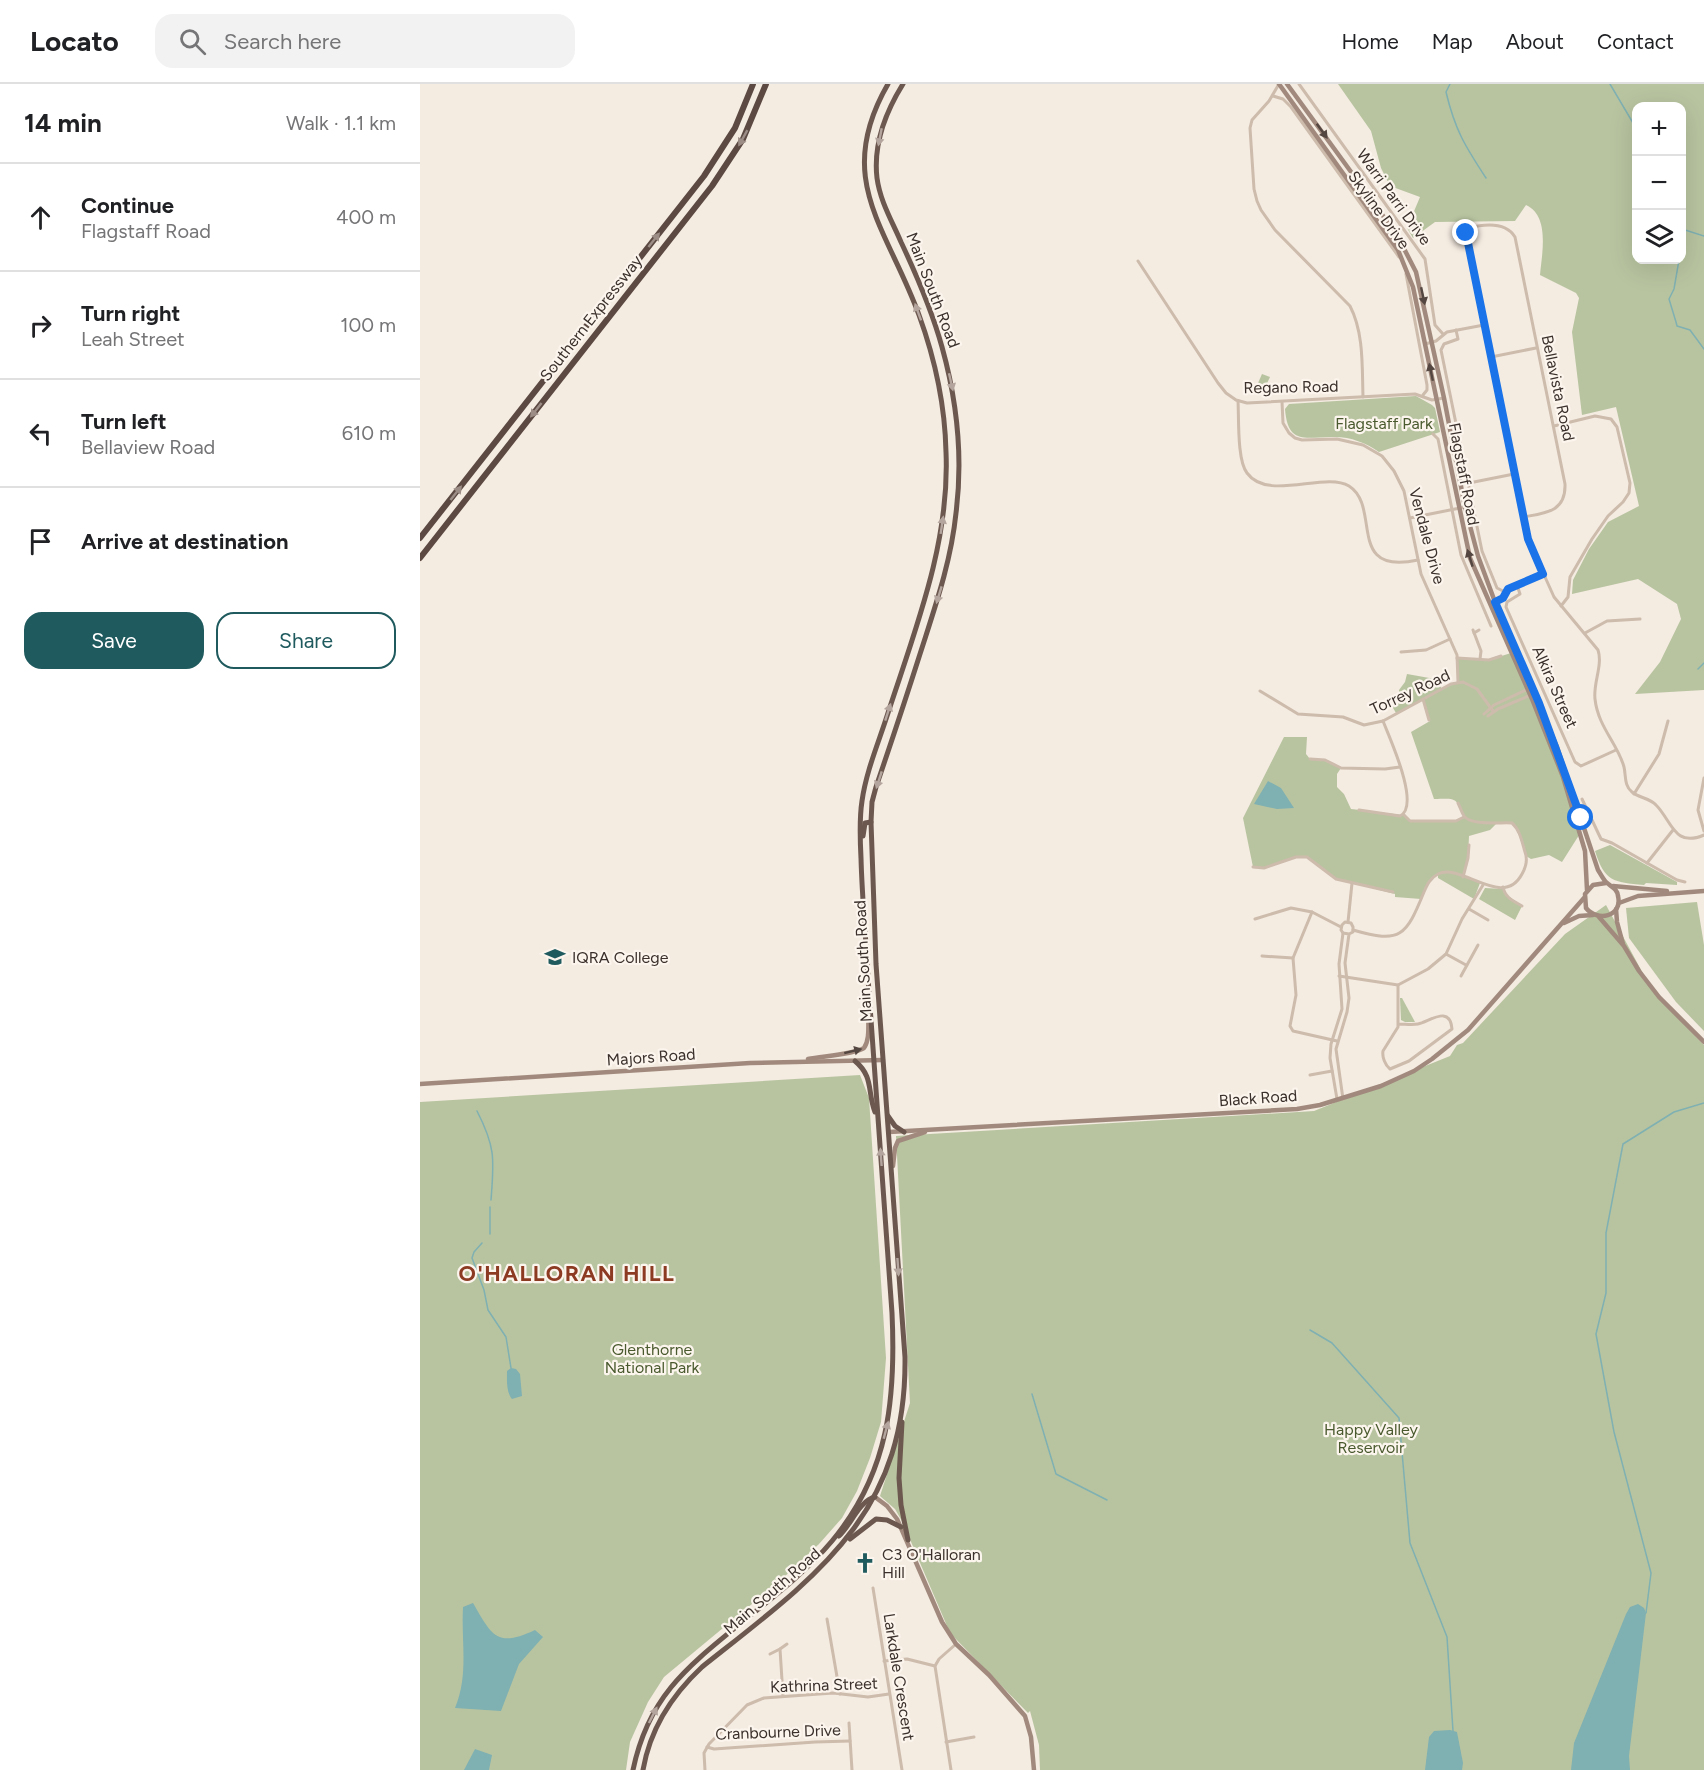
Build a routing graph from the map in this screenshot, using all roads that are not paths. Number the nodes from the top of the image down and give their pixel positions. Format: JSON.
{"nodes":[{"id":1,"x":753,"y":84,"type":"edge"},
{"id":2,"x":766,"y":84,"type":"edge"},
{"id":3,"x":888,"y":84,"type":"edge"},
{"id":4,"x":903,"y":84,"type":"edge"},
{"id":5,"x":1279,"y":84,"type":"edge"},
{"id":6,"x":1287,"y":84,"type":"edge"},
{"id":7,"x":1299,"y":84,"type":"edge"},
{"id":8,"x":1273,"y":96,"type":"junction"},
{"id":9,"x":1138,"y":261,"type":"dead end"},
{"id":10,"x":1484,"y":325,"type":"junction"},
{"id":11,"x":1456,"y":330,"type":"junction"},
{"id":12,"x":1443,"y":334,"type":"junction"},
{"id":13,"x":1432,"y":342,"type":"junction"},
{"id":14,"x":1425,"y":344,"type":"junction"},
{"id":15,"x":1537,"y":348,"type":"junction"},
{"id":16,"x":1491,"y":357,"type":"junction"},
{"id":17,"x":1423,"y":395,"type":"junction"},
{"id":18,"x":1363,"y":397,"type":"junction"},
{"id":19,"x":1444,"y":398,"type":"junction"},
{"id":20,"x":1437,"y":399,"type":"junction"},
{"id":21,"x":1238,"y":401,"type":"junction"},
{"id":22,"x":1282,"y":402,"type":"junction"},
{"id":23,"x":1554,"y":426,"type":"junction"},
{"id":24,"x":1433,"y":434,"type":"dead end"},
{"id":25,"x":1514,"y":474,"type":"junction"},
{"id":26,"x":1468,"y":483,"type":"junction"},
{"id":27,"x":1465,"y":507,"type":"junction"},
{"id":28,"x":1456,"y":509,"type":"junction"},
{"id":29,"x":1523,"y":517,"type":"junction"},
{"id":30,"x":1410,"y":518,"type":"junction"},
{"id":31,"x":420,"y":538,"type":"edge"},
{"id":32,"x":420,"y":558,"type":"edge"},
{"id":33,"x":1418,"y":560,"type":"junction"},
{"id":34,"x":935,"y":563,"type":"junction"},
{"id":35,"x":948,"y":566,"type":"junction"},
{"id":36,"x":1543,"y":574,"type":"junction"},
{"id":37,"x":1517,"y":585,"type":"junction"},
{"id":38,"x":1505,"y":592,"type":"junction"},
{"id":39,"x":1492,"y":603,"type":"junction"},
{"id":40,"x":1561,"y":606,"type":"junction"},
{"id":41,"x":1641,"y":619,"type":"dead end"},
{"id":42,"x":1484,"y":626,"type":"dead end"},
{"id":43,"x":1479,"y":630,"type":"dead end"},
{"id":44,"x":1585,"y":633,"type":"junction"},
{"id":45,"x":1450,"y":639,"type":"junction"},
{"id":46,"x":1401,"y":652,"type":"dead end"},
{"id":47,"x":1501,"y":656,"type":"dead end"},
{"id":48,"x":1457,"y":658,"type":"junction"},
{"id":49,"x":1480,"y":659,"type":"junction"},
{"id":50,"x":1458,"y":682,"type":"junction"},
{"id":51,"x":1260,"y":691,"type":"dead end"},
{"id":52,"x":1531,"y":691,"type":"junction"},
{"id":53,"x":1423,"y":699,"type":"junction"},
{"id":54,"x":1490,"y":707,"type":"junction"},
{"id":55,"x":1493,"y":711,"type":"junction"},
{"id":56,"x":1429,"y":720,"type":"dead end"},
{"id":57,"x":1383,"y":721,"type":"junction"},
{"id":58,"x":1668,"y":721,"type":"dead end"},
{"id":59,"x":1616,"y":750,"type":"junction"},
{"id":60,"x":1310,"y":759,"type":"dead end"},
{"id":61,"x":1400,"y":767,"type":"junction"},
{"id":62,"x":1704,"y":778,"type":"edge"},
{"id":63,"x":1634,"y":794,"type":"junction"},
{"id":64,"x":1582,"y":799,"type":"dead end"},
{"id":65,"x":1458,"y":802,"type":"dead end"},
{"id":66,"x":1359,"y":810,"type":"dead end"},
{"id":67,"x":1403,"y":815,"type":"junction"},
{"id":68,"x":1464,"y":817,"type":"junction"},
{"id":69,"x":871,"y":822,"type":"junction"},
{"id":70,"x":1673,"y":830,"type":"junction"},
{"id":71,"x":1704,"y":833,"type":"edge"},
{"id":72,"x":1469,"y":845,"type":"dead end"},
{"id":73,"x":1647,"y":863,"type":"junction"},
{"id":74,"x":1252,"y":867,"type":"dead end"},
{"id":75,"x":861,"y":870,"type":"junction"},
{"id":76,"x":1463,"y":877,"type":"junction"},
{"id":77,"x":1685,"y":882,"type":"dead end"},
{"id":78,"x":1352,"y":883,"type":"junction"},
{"id":79,"x":1606,"y":883,"type":"junction"},
{"id":80,"x":1483,"y":884,"type":"junction"},
{"id":81,"x":1612,"y":886,"type":"junction"},
{"id":82,"x":1503,"y":887,"type":"junction"},
{"id":83,"x":1587,"y":890,"type":"junction"},
{"id":84,"x":1704,"y":891,"type":"edge"},
{"id":85,"x":1393,"y":892,"type":"dead end"},
{"id":86,"x":1691,"y":892,"type":"junction"},
{"id":87,"x":1584,"y":898,"type":"junction"},
{"id":88,"x":1619,"y":903,"type":"junction"},
{"id":89,"x":1522,"y":906,"type":"dead end"},
{"id":90,"x":1469,"y":909,"type":"junction"},
{"id":91,"x":1616,"y":909,"type":"junction"},
{"id":92,"x":1312,"y":912,"type":"junction"},
{"id":93,"x":1593,"y":915,"type":"junction"},
{"id":94,"x":1599,"y":917,"type":"junction"},
{"id":95,"x":1255,"y":919,"type":"dead end"},
{"id":96,"x":1488,"y":920,"type":"dead end"},
{"id":97,"x":1348,"y":922,"type":"junction"},
{"id":98,"x":1562,"y":924,"type":"junction"},
{"id":99,"x":1341,"y":927,"type":"junction"},
{"id":100,"x":1353,"y":930,"type":"junction"},
{"id":101,"x":1343,"y":933,"type":"junction"},
{"id":102,"x":1349,"y":934,"type":"junction"},
{"id":103,"x":1478,"y":945,"type":"dead end"},
{"id":104,"x":1624,"y":946,"type":"junction"},
{"id":105,"x":1446,"y":954,"type":"junction"},
{"id":106,"x":1262,"y":956,"type":"dead end"},
{"id":107,"x":1293,"y":958,"type":"junction"},
{"id":108,"x":1466,"y":965,"type":"junction"},
{"id":109,"x":1339,"y":976,"type":"junction"},
{"id":110,"x":1345,"y":976,"type":"junction"},
{"id":111,"x":1461,"y":976,"type":"dead end"},
{"id":112,"x":1398,"y":985,"type":"junction"},
{"id":113,"x":870,"y":1002,"type":"junction"},
{"id":114,"x":1398,"y":1024,"type":"junction"},
{"id":115,"x":1332,"y":1039,"type":"junction"},
{"id":116,"x":1337,"y":1041,"type":"junction"},
{"id":117,"x":1704,"y":1042,"type":"edge"},
{"id":118,"x":874,"y":1060,"type":"junction"},
{"id":119,"x":883,"y":1060,"type":"junction"},
{"id":120,"x":855,"y":1061,"type":"junction"},
{"id":121,"x":796,"y":1062,"type":"junction"},
{"id":122,"x":1332,"y":1071,"type":"junction"},
{"id":123,"x":1310,"y":1075,"type":"dead end"},
{"id":124,"x":420,"y":1084,"type":"edge"},
{"id":125,"x":1344,"y":1099,"type":"junction"},
{"id":126,"x":1337,"y":1100,"type":"junction"},
{"id":127,"x":887,"y":1115,"type":"junction"},
{"id":128,"x":878,"y":1119,"type":"junction"},
{"id":129,"x":930,"y":1130,"type":"junction"},
{"id":130,"x":904,"y":1131,"type":"junction"},
{"id":131,"x":889,"y":1132,"type":"junction"},
{"id":132,"x":879,"y":1133,"type":"junction"},
{"id":133,"x":892,"y":1173,"type":"junction"},
{"id":134,"x":902,"y":1408,"type":"junction"},
{"id":135,"x":867,"y":1485,"type":"junction"},
{"id":136,"x":875,"y":1497,"type":"junction"},
{"id":137,"x":901,"y":1527,"type":"junction"},
{"id":138,"x":908,"y":1540,"type":"junction"},
{"id":139,"x":843,"y":1544,"type":"junction"},
{"id":140,"x":825,"y":1548,"type":"junction"},
{"id":141,"x":873,"y":1588,"type":"dead end"},
{"id":142,"x":827,"y":1619,"type":"dead end"},
{"id":143,"x":788,"y":1644,"type":"dead end"},
{"id":144,"x":956,"y":1644,"type":"junction"},
{"id":145,"x":780,"y":1649,"type":"junction"},
{"id":146,"x":770,"y":1654,"type":"dead end"},
{"id":147,"x":884,"y":1661,"type":"junction"},
{"id":148,"x":935,"y":1666,"type":"junction"},
{"id":149,"x":840,"y":1694,"type":"junction"},
{"id":150,"x":889,"y":1694,"type":"junction"},
{"id":151,"x":783,"y":1696,"type":"junction"},
{"id":152,"x":849,"y":1723,"type":"dead end"},
{"id":153,"x":974,"y":1737,"type":"dead end"},
{"id":154,"x":850,"y":1741,"type":"junction"},
{"id":155,"x":946,"y":1742,"type":"junction"},
{"id":156,"x":707,"y":1747,"type":"junction"},
{"id":157,"x":633,"y":1770,"type":"edge"},
{"id":158,"x":643,"y":1770,"type":"edge"},
{"id":159,"x":705,"y":1770,"type":"edge"},
{"id":160,"x":852,"y":1770,"type":"edge"},
{"id":161,"x":902,"y":1770,"type":"edge"},
{"id":162,"x":951,"y":1770,"type":"edge"},
{"id":163,"x":1034,"y":1770,"type":"edge"}],
"edges":[{"from":31,"to":1,"type":"highway","name":"Southern Expressway","one_way":true},
{"from":2,"to":32,"type":"highway","name":"Southern Expressway","one_way":true},
{"from":34,"to":3,"type":"highway","name":"Main South Road","one_way":true},
{"from":4,"to":35,"type":"highway","name":"Main South Road","one_way":true},
{"from":5,"to":8,"type":"street"},
{"from":5,"to":14,"type":"main road","name":"Flagstaff Road"},
{"from":6,"to":13,"type":"main road","name":"Flagstaff Road","one_way":true},
{"from":7,"to":12,"type":"street","name":"Warri Parri Drive"},
{"from":8,"to":17,"type":"street","name":"Skyline Drive"},
{"from":8,"to":18,"type":"street"},
{"from":9,"to":21,"type":"street","name":"Regano Road"},
{"from":10,"to":11,"type":"street"},
{"from":10,"to":15,"type":"street","name":"Bellavista Road"},
{"from":10,"to":16,"type":"street"},
{"from":11,"to":12,"type":"street"},
{"from":11,"to":26,"type":"street","name":"Flagstaff Road"},
{"from":12,"to":13,"type":"street"},
{"from":13,"to":14,"type":"street"},
{"from":13,"to":19,"type":"main road","name":"Flagstaff Road"},
{"from":20,"to":14,"type":"main road","name":"Flagstaff Road","one_way":true},
{"from":15,"to":16,"type":"street"},
{"from":15,"to":23,"type":"street","name":"Bellavista Road"},
{"from":16,"to":25,"type":"street"},
{"from":17,"to":18,"type":"street","name":"Regano Road"},
{"from":17,"to":20,"type":"street","name":"Regano Road"},
{"from":18,"to":22,"type":"street","name":"Regano Road"},
{"from":19,"to":20,"type":"street","name":"Regano Road"},
{"from":19,"to":27,"type":"main road","name":"Flagstaff Road"},
{"from":20,"to":28,"type":"main road","name":"Flagstaff Road"},
{"from":21,"to":22,"type":"street","name":"Regano Road"},
{"from":21,"to":33,"type":"street"},
{"from":22,"to":30,"type":"street","name":"Vendale Drive"},
{"from":23,"to":29,"type":"street","name":"Bellavista Road"},
{"from":23,"to":40,"type":"street"},
{"from":24,"to":28,"type":"street"},
{"from":25,"to":26,"type":"street"},
{"from":25,"to":29,"type":"street"},
{"from":26,"to":38,"type":"street","name":"Flagstaff Road"},
{"from":27,"to":28,"type":"street"},
{"from":27,"to":39,"type":"main road","name":"Flagstaff Road"},
{"from":28,"to":30,"type":"street"},
{"from":39,"to":28,"type":"main road","name":"Flagstaff Road","one_way":true},
{"from":28,"to":42,"type":"street"},
{"from":29,"to":36,"type":"street"},
{"from":30,"to":33,"type":"street","name":"Vendale Drive"},
{"from":33,"to":45,"type":"street","name":"Vendale Drive"},
{"from":34,"to":35,"type":"highway"},
{"from":75,"to":34,"type":"highway","name":"Main South Road","one_way":true},
{"from":35,"to":69,"type":"highway","name":"Main South Road","one_way":true},
{"from":36,"to":37,"type":"street"},
{"from":36,"to":40,"type":"street"},
{"from":37,"to":38,"type":"street"},
{"from":37,"to":59,"type":"street","name":"Alkira Street"},
{"from":38,"to":39,"type":"street"},
{"from":39,"to":52,"type":"main road","name":"Flagstaff Road"},
{"from":40,"to":44,"type":"street"},
{"from":41,"to":44,"type":"street"},
{"from":43,"to":49,"type":"street"},
{"from":44,"to":59,"type":"street"},
{"from":45,"to":46,"type":"street"},
{"from":45,"to":48,"type":"street","name":"Vendale Drive"},
{"from":47,"to":49,"type":"street"},
{"from":48,"to":49,"type":"street"},
{"from":48,"to":50,"type":"street","name":"Vendale Drive"},
{"from":50,"to":53,"type":"street","name":"Torrey Road"},
{"from":50,"to":54,"type":"street","name":"Torrey Road"},
{"from":51,"to":57,"type":"street","name":"Torrey Road"},
{"from":52,"to":54,"type":"street"},
{"from":52,"to":55,"type":"street"},
{"from":52,"to":79,"type":"main road","name":"Flagstaff Road"},
{"from":52,"to":83,"type":"main road","name":"Flagstaff Road"},
{"from":53,"to":56,"type":"street"},
{"from":53,"to":57,"type":"street","name":"Torrey Road"},
{"from":54,"to":55,"type":"street","name":"Torrey Road"},
{"from":54,"to":55,"type":"street"},
{"from":57,"to":61,"type":"street"},
{"from":58,"to":63,"type":"street"},
{"from":59,"to":63,"type":"street"},
{"from":60,"to":61,"type":"street"},
{"from":61,"to":67,"type":"street"},
{"from":62,"to":71,"type":"street"},
{"from":63,"to":70,"type":"street"},
{"from":64,"to":73,"type":"street"},
{"from":65,"to":68,"type":"street"},
{"from":66,"to":67,"type":"street"},
{"from":67,"to":68,"type":"street"},
{"from":68,"to":82,"type":"street"},
{"from":69,"to":75,"type":"highway"},
{"from":69,"to":119,"type":"highway","name":"Main South Road"},
{"from":70,"to":71,"type":"street"},
{"from":70,"to":73,"type":"street"},
{"from":72,"to":76,"type":"street"},
{"from":73,"to":77,"type":"street"},
{"from":74,"to":78,"type":"street"},
{"from":75,"to":113,"type":"highway","name":"Main South Road"},
{"from":76,"to":80,"type":"street"},
{"from":76,"to":100,"type":"street"},
{"from":78,"to":85,"type":"street"},
{"from":78,"to":97,"type":"street"},
{"from":79,"to":81,"type":"main road"},
{"from":79,"to":83,"type":"main road"},
{"from":80,"to":82,"type":"street"},
{"from":80,"to":90,"type":"street"},
{"from":81,"to":86,"type":"main road"},
{"from":81,"to":88,"type":"main road"},
{"from":82,"to":89,"type":"street"},
{"from":83,"to":87,"type":"main road"},
{"from":84,"to":86,"type":"main road"},
{"from":86,"to":88,"type":"main road"},
{"from":87,"to":93,"type":"main road"},
{"from":87,"to":98,"type":"main road","name":"Black Road"},
{"from":88,"to":91,"type":"main road"},
{"from":90,"to":96,"type":"street"},
{"from":90,"to":105,"type":"street"},
{"from":91,"to":94,"type":"main road"},
{"from":91,"to":104,"type":"main road"},
{"from":92,"to":95,"type":"street"},
{"from":92,"to":99,"type":"street"},
{"from":92,"to":107,"type":"street"},
{"from":93,"to":94,"type":"main road"},
{"from":93,"to":98,"type":"main road"},
{"from":94,"to":104,"type":"main road"},
{"from":97,"to":99,"type":"street"},
{"from":97,"to":100,"type":"street"},
{"from":98,"to":125,"type":"main road","name":"Black Road"},
{"from":99,"to":101,"type":"street"},
{"from":100,"to":102,"type":"street"},
{"from":101,"to":102,"type":"street"},
{"from":101,"to":109,"type":"street"},
{"from":102,"to":110,"type":"street"},
{"from":103,"to":108,"type":"street"},
{"from":104,"to":117,"type":"main road"},
{"from":105,"to":108,"type":"street"},
{"from":105,"to":112,"type":"street"},
{"from":106,"to":107,"type":"street"},
{"from":107,"to":115,"type":"street"},
{"from":108,"to":111,"type":"street"},
{"from":109,"to":110,"type":"street"},
{"from":109,"to":115,"type":"street"},
{"from":110,"to":112,"type":"street"},
{"from":110,"to":116,"type":"street"},
{"from":112,"to":114,"type":"street"},
{"from":113,"to":118,"type":"highway","name":"Main South Road"},
{"from":121,"to":113,"type":"main road","one_way":true},
{"from":114,"to":114,"type":"street"},
{"from":115,"to":116,"type":"street"},
{"from":115,"to":122,"type":"street"},
{"from":116,"to":125,"type":"street"},
{"from":118,"to":119,"type":"main road","name":"Majors Road"},
{"from":118,"to":120,"type":"main road","name":"Majors Road"},
{"from":118,"to":128,"type":"highway","name":"Main South Road"},
{"from":119,"to":127,"type":"highway","name":"Main South Road"},
{"from":120,"to":121,"type":"main road","name":"Majors Road"},
{"from":120,"to":128,"type":"highway"},
{"from":121,"to":124,"type":"main road","name":"Majors Road"},
{"from":122,"to":123,"type":"street"},
{"from":122,"to":126,"type":"street"},
{"from":125,"to":126,"type":"main road","name":"Black Road"},
{"from":126,"to":129,"type":"main road","name":"Black Road"},
{"from":127,"to":130,"type":"highway"},
{"from":127,"to":131,"type":"highway","name":"Main South Road"},
{"from":128,"to":132,"type":"highway","name":"Main South Road"},
{"from":129,"to":130,"type":"main road","name":"Black Road"},
{"from":129,"to":133,"type":"main road"},
{"from":130,"to":131,"type":"main road","name":"Black Road"},
{"from":131,"to":132,"type":"highway"},
{"from":131,"to":133,"type":"highway","name":"Main South Road"},
{"from":135,"to":132,"type":"highway","name":"Main South Road","one_way":true},
{"from":133,"to":134,"type":"highway","name":"Main South Road","one_way":true},
{"from":134,"to":136,"type":"highway","name":"Main South Road"},
{"from":134,"to":138,"type":"highway"},
{"from":135,"to":136,"type":"highway"},
{"from":135,"to":140,"type":"highway","name":"Main South Road"},
{"from":136,"to":137,"type":"main road"},
{"from":136,"to":139,"type":"highway","name":"Main South Road"},
{"from":136,"to":140,"type":"highway"},
{"from":137,"to":138,"type":"main road"},
{"from":137,"to":139,"type":"highway"},
{"from":138,"to":144,"type":"main road"},
{"from":139,"to":158,"type":"highway","name":"Main South Road"},
{"from":157,"to":140,"type":"highway","name":"Main South Road","one_way":true},
{"from":141,"to":147,"type":"street","name":"Larkdale Crescent"},
{"from":142,"to":149,"type":"street"},
{"from":143,"to":145,"type":"street"},
{"from":144,"to":148,"type":"street"},
{"from":144,"to":163,"type":"main road"},
{"from":145,"to":146,"type":"street"},
{"from":145,"to":151,"type":"street"},
{"from":147,"to":148,"type":"street"},
{"from":147,"to":150,"type":"street","name":"Larkdale Crescent"},
{"from":148,"to":155,"type":"street"},
{"from":149,"to":150,"type":"street","name":"Kathrina Street"},
{"from":149,"to":151,"type":"street","name":"Kathrina Street"},
{"from":150,"to":161,"type":"street","name":"Larkdale Crescent"},
{"from":151,"to":156,"type":"street","name":"Kathrina Street"},
{"from":152,"to":154,"type":"street"},
{"from":153,"to":155,"type":"street"},
{"from":154,"to":156,"type":"street","name":"Cranbourne Drive"},
{"from":154,"to":160,"type":"street"},
{"from":155,"to":162,"type":"street"},
{"from":156,"to":159,"type":"street"}]}
